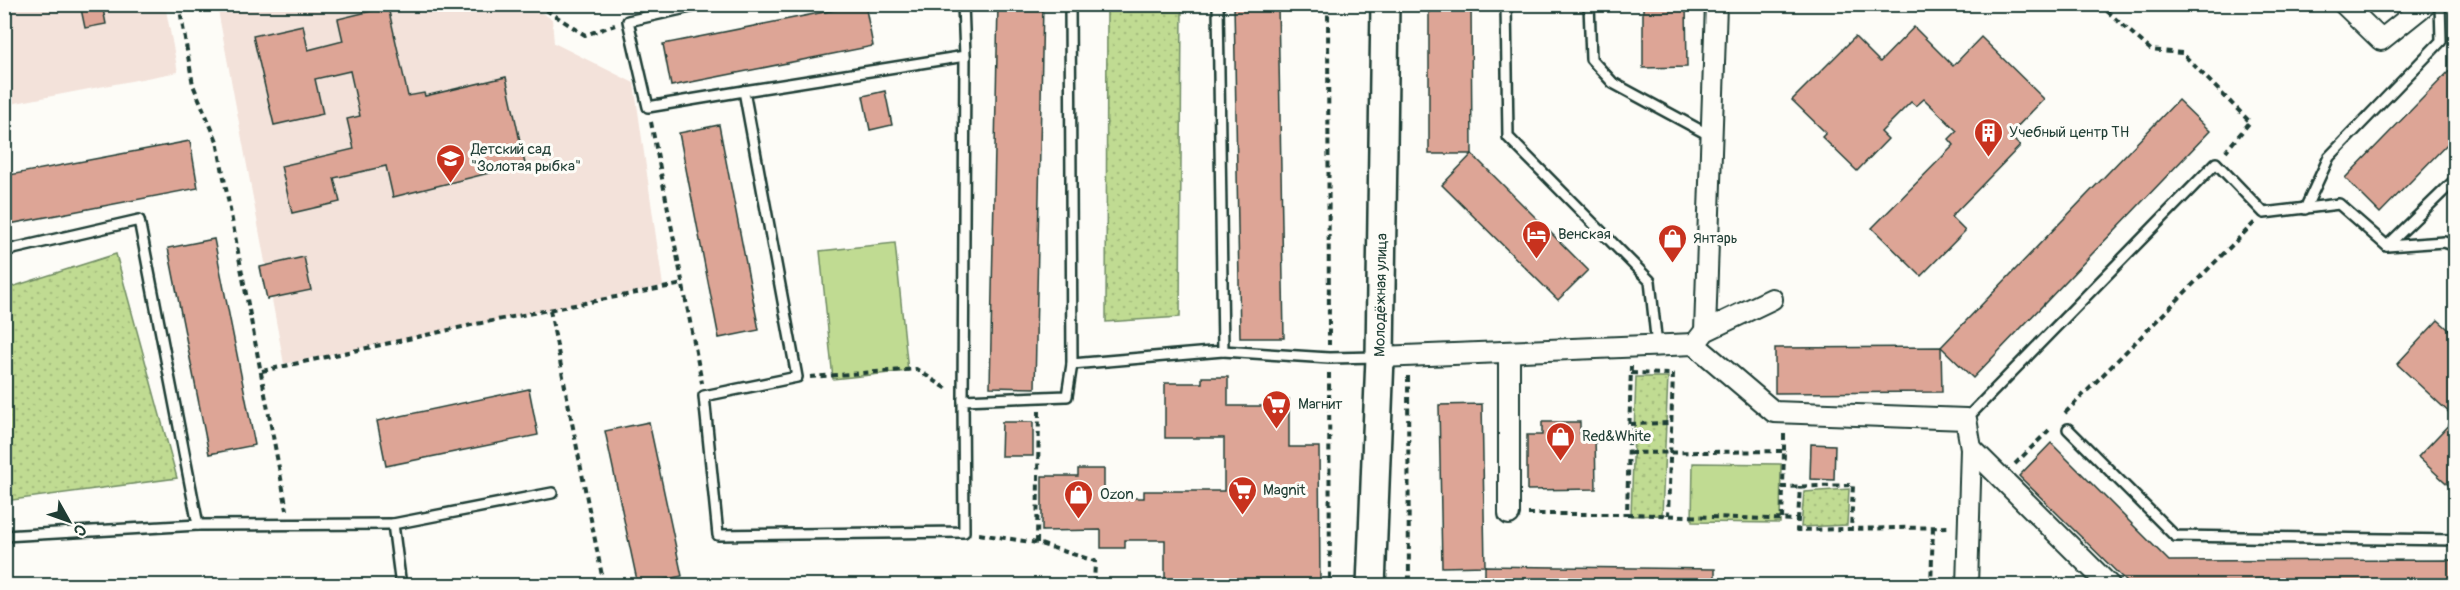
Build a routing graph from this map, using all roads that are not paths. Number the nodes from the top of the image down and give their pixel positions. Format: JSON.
{"nodes":[{"id":1,"x":704,"y":4,"type":"edge"},
{"id":2,"x":963,"y":4,"type":"edge"},
{"id":3,"x":1070,"y":4,"type":"edge"},
{"id":4,"x":1218,"y":4,"type":"edge"},
{"id":5,"x":1385,"y":4,"type":"edge"},
{"id":6,"x":1506,"y":4,"type":"edge"},
{"id":7,"x":1589,"y":4,"type":"edge"},
{"id":8,"x":1716,"y":4,"type":"edge"},
{"id":9,"x":2344,"y":4,"type":"edge"},
{"id":10,"x":2426,"y":4,"type":"edge"},
{"id":11,"x":2440,"y":4,"type":"edge"},
{"id":12,"x":965,"y":56,"type":"junction"},
{"id":13,"x":744,"y":91,"type":"junction"},
{"id":14,"x":1711,"y":136,"type":"junction"},
{"id":15,"x":2456,"y":178,"type":"edge"},
{"id":16,"x":2305,"y":208,"type":"junction"},
{"id":17,"x":2387,"y":246,"type":"junction"},
{"id":18,"x":2456,"y":246,"type":"edge"},
{"id":19,"x":4,"y":251,"type":"edge"},
{"id":20,"x":1772,"y":299,"type":"dead end"},
{"id":21,"x":1699,"y":337,"type":"junction"},
{"id":22,"x":1657,"y":346,"type":"junction"},
{"id":23,"x":1223,"y":351,"type":"junction"},
{"id":24,"x":1509,"y":353,"type":"junction"},
{"id":25,"x":1380,"y":357,"type":"junction"},
{"id":26,"x":1072,"y":364,"type":"junction"},
{"id":27,"x":963,"y":399,"type":"junction"},
{"id":28,"x":1966,"y":419,"type":"junction"},
{"id":29,"x":2068,"y":429,"type":"dead end"},
{"id":30,"x":1971,"y":448,"type":"junction"},
{"id":31,"x":552,"y":493,"type":"dead end"},
{"id":32,"x":1509,"y":514,"type":"road end"},
{"id":33,"x":393,"y":524,"type":"junction"},
{"id":34,"x":198,"y":525,"type":"junction"},
{"id":35,"x":4,"y":536,"type":"edge"},
{"id":36,"x":2456,"y":540,"type":"edge"},
{"id":37,"x":401,"y":585,"type":"edge"},
{"id":38,"x":1371,"y":585,"type":"edge"},
{"id":39,"x":1967,"y":585,"type":"edge"},
{"id":40,"x":2110,"y":585,"type":"edge"}],
"edges":[{"from":1,"to":13,"type":"lane"},
{"from":2,"to":12,"type":"lane"},
{"from":3,"to":26,"type":"lane"},
{"from":4,"to":23,"type":"lane"},
{"from":5,"to":25,"type":"street","name":"Молодёжная улица"},
{"from":6,"to":22,"type":"lane"},
{"from":7,"to":14,"type":"lane"},
{"from":8,"to":14,"type":"street"},
{"from":9,"to":10,"type":"street"},
{"from":11,"to":16,"type":"lane"},
{"from":12,"to":13,"type":"lane"},
{"from":12,"to":27,"type":"lane"},
{"from":13,"to":27,"type":"lane"},
{"from":14,"to":21,"type":"street"},
{"from":15,"to":17,"type":"lane"},
{"from":16,"to":17,"type":"lane"},
{"from":16,"to":28,"type":"lane"},
{"from":17,"to":18,"type":"lane"},
{"from":19,"to":34,"type":"lane"},
{"from":20,"to":21,"type":"street"},
{"from":21,"to":22,"type":"street"},
{"from":21,"to":28,"type":"street"},
{"from":22,"to":24,"type":"street"},
{"from":23,"to":25,"type":"lane"},
{"from":23,"to":26,"type":"lane"},
{"from":24,"to":25,"type":"street"},
{"from":24,"to":32,"type":"street"},
{"from":25,"to":38,"type":"street","name":"Молодёжная улица"},
{"from":26,"to":27,"type":"lane"},
{"from":28,"to":30,"type":"street"},
{"from":29,"to":36,"type":"lane"},
{"from":30,"to":39,"type":"street"},
{"from":30,"to":40,"type":"street"},
{"from":31,"to":33,"type":"lane"},
{"from":33,"to":34,"type":"lane"},
{"from":33,"to":37,"type":"lane"},
{"from":34,"to":35,"type":"lane"}]}
